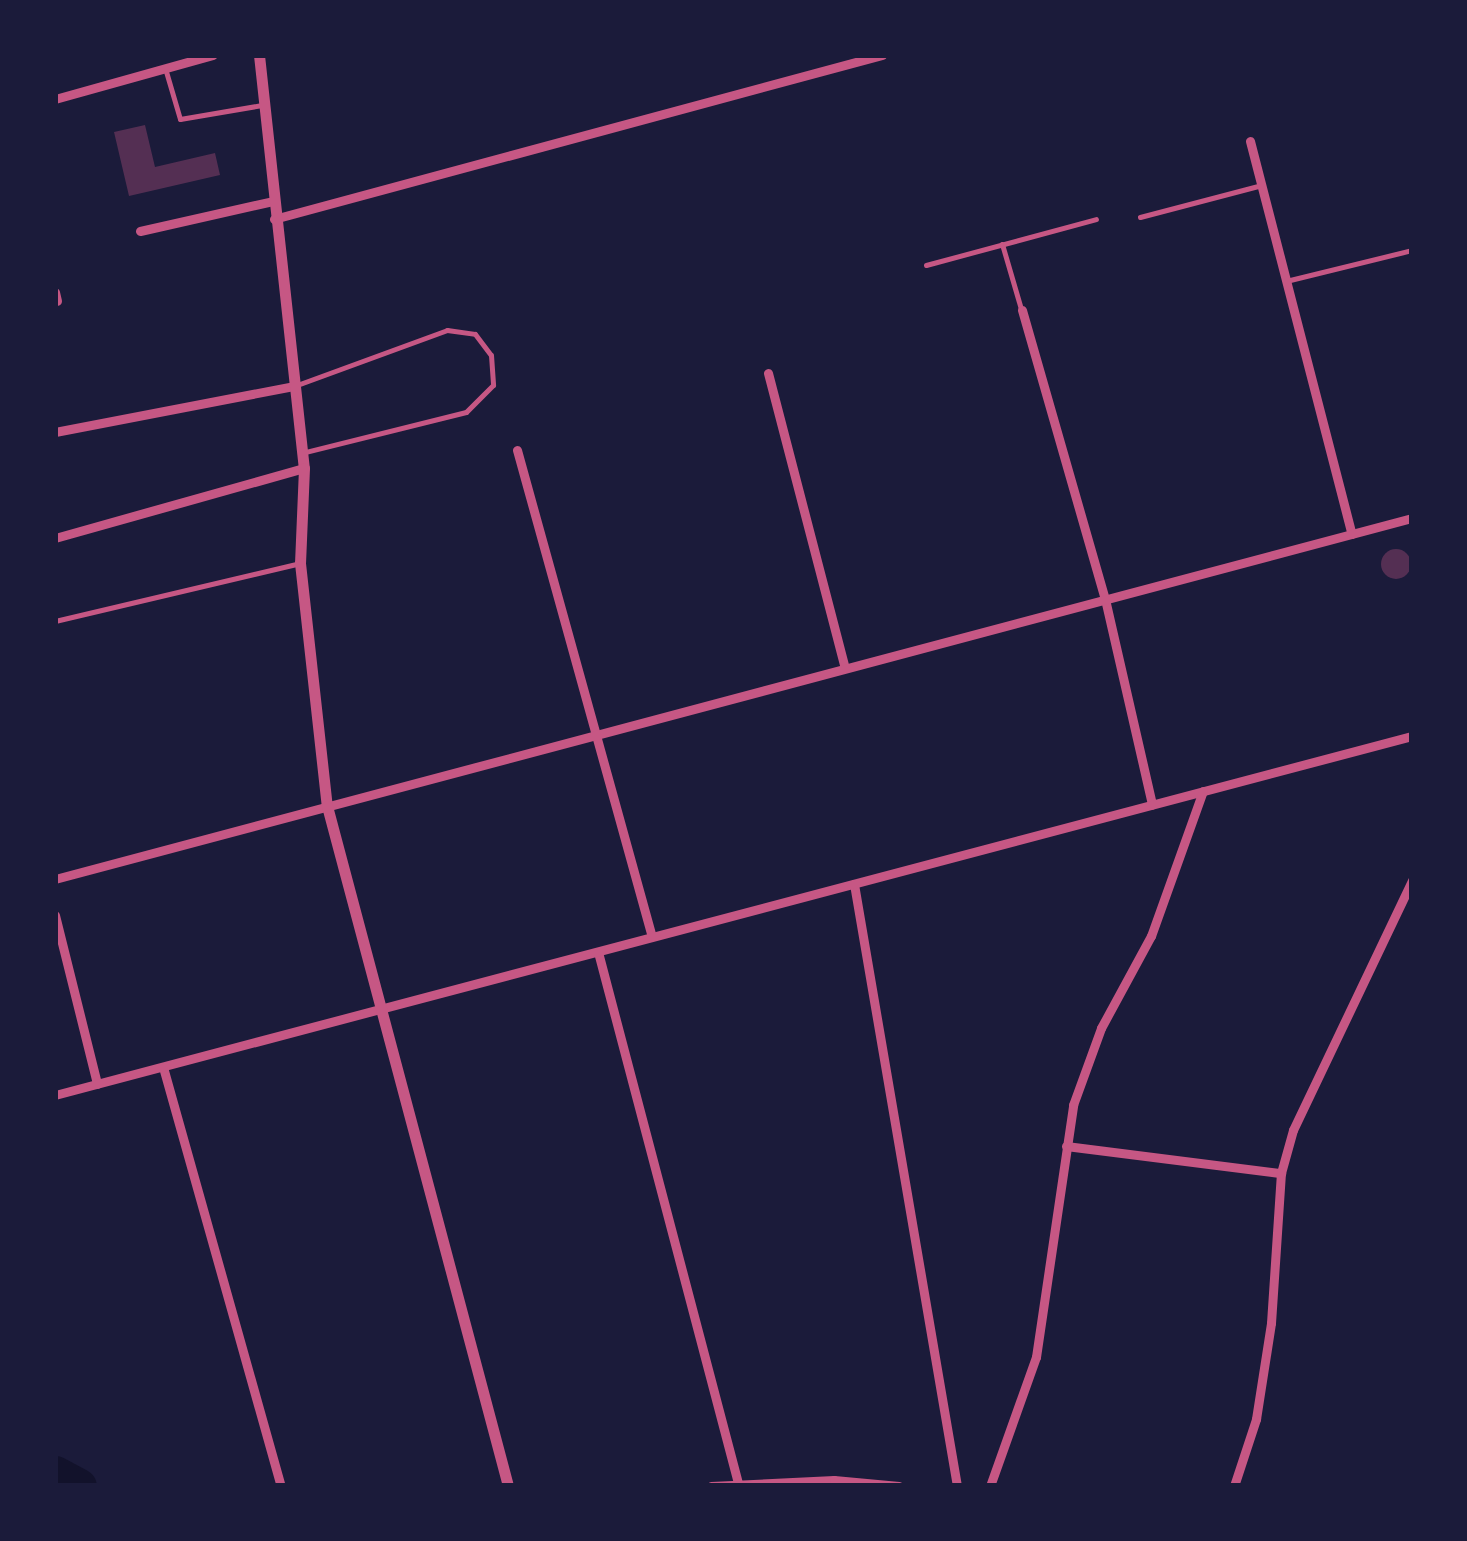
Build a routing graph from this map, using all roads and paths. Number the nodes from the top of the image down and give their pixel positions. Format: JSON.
{"nodes":[{"id":1,"x":213,"y":55,"type":"edge"},
{"id":2,"x":259,"y":55,"type":"edge"},
{"id":3,"x":882,"y":55,"type":"edge"},
{"id":4,"x":165,"y":68,"type":"junction"},
{"id":5,"x":55,"y":99,"type":"edge"},
{"id":6,"x":264,"y":105,"type":"junction"},
{"id":7,"x":1250,"y":141,"type":"dead end"},
{"id":8,"x":1262,"y":185,"type":"junction"},
{"id":9,"x":273,"y":202,"type":"junction"},
{"id":10,"x":1140,"y":217,"type":"dead end"},
{"id":11,"x":274,"y":218,"type":"junction"},
{"id":12,"x":1096,"y":220,"type":"dead end"},
{"id":13,"x":140,"y":231,"type":"dead end"},
{"id":14,"x":1002,"y":244,"type":"junction"},
{"id":15,"x":1412,"y":250,"type":"edge"},
{"id":16,"x":926,"y":264,"type":"dead end"},
{"id":17,"x":1290,"y":280,"type":"junction"},
{"id":18,"x":1022,"y":310,"type":"joint"},
{"id":19,"x":768,"y":373,"type":"dead end"},
{"id":20,"x":294,"y":386,"type":"junction"},
{"id":21,"x":55,"y":432,"type":"edge"},
{"id":22,"x":517,"y":450,"type":"dead end"},
{"id":23,"x":302,"y":453,"type":"junction"},
{"id":24,"x":304,"y":468,"type":"junction"},
{"id":25,"x":1412,"y":518,"type":"edge"},
{"id":26,"x":1352,"y":534,"type":"junction"},
{"id":27,"x":55,"y":538,"type":"edge"},
{"id":28,"x":300,"y":563,"type":"junction"},
{"id":29,"x":1105,"y":600,"type":"junction"},
{"id":30,"x":55,"y":621,"type":"edge"},
{"id":31,"x":845,"y":668,"type":"junction"},
{"id":32,"x":596,"y":735,"type":"junction"},
{"id":33,"x":1412,"y":736,"type":"edge"},
{"id":34,"x":1204,"y":791,"type":"junction"},
{"id":35,"x":1152,"y":805,"type":"junction"},
{"id":36,"x":327,"y":806,"type":"junction"},
{"id":37,"x":55,"y":878,"type":"edge"},
{"id":38,"x":1412,"y":880,"type":"edge"},
{"id":39,"x":854,"y":884,"type":"junction"},
{"id":40,"x":55,"y":915,"type":"edge"},
{"id":41,"x":652,"y":938,"type":"junction"},
{"id":42,"x":598,"y":952,"type":"junction"},
{"id":43,"x":377,"y":1010,"type":"junction"},
{"id":44,"x":164,"y":1067,"type":"junction"},
{"id":45,"x":98,"y":1084,"type":"junction"},
{"id":46,"x":55,"y":1096,"type":"edge"},
{"id":47,"x":1066,"y":1146,"type":"junction"},
{"id":48,"x":1281,"y":1172,"type":"junction"},
{"id":49,"x":738,"y":1483,"type":"junction"},
{"id":50,"x":281,"y":1486,"type":"edge"},
{"id":51,"x":508,"y":1486,"type":"edge"},
{"id":52,"x":711,"y":1486,"type":"edge"},
{"id":53,"x":900,"y":1486,"type":"edge"},
{"id":54,"x":956,"y":1486,"type":"edge"},
{"id":55,"x":990,"y":1486,"type":"edge"},
{"id":56,"x":1234,"y":1486,"type":"edge"}],
"edges":[{"from":1,"to":4,"type":"street"},
{"from":2,"to":6,"type":"street"},
{"from":3,"to":11,"type":"street"},
{"from":4,"to":5,"type":"street"},
{"from":4,"to":6,"type":"lane"},
{"from":6,"to":9,"type":"street"},
{"from":7,"to":8,"type":"street"},
{"from":8,"to":10,"type":"lane"},
{"from":8,"to":17,"type":"street"},
{"from":9,"to":11,"type":"street"},
{"from":9,"to":13,"type":"street"},
{"from":11,"to":20,"type":"street"},
{"from":12,"to":14,"type":"lane"},
{"from":14,"to":16,"type":"lane"},
{"from":14,"to":18,"type":"lane"},
{"from":15,"to":17,"type":"lane"},
{"from":17,"to":26,"type":"street"},
{"from":18,"to":29,"type":"street"},
{"from":19,"to":31,"type":"street"},
{"from":20,"to":21,"type":"street"},
{"from":20,"to":23,"type":"street"},
{"from":20,"to":23,"type":"lane"},
{"from":22,"to":32,"type":"street"},
{"from":23,"to":24,"type":"street"},
{"from":24,"to":27,"type":"street"},
{"from":24,"to":28,"type":"street"},
{"from":25,"to":26,"type":"street"},
{"from":26,"to":29,"type":"street"},
{"from":28,"to":30,"type":"lane"},
{"from":28,"to":36,"type":"street"},
{"from":29,"to":31,"type":"street"},
{"from":29,"to":35,"type":"street"},
{"from":31,"to":32,"type":"street"},
{"from":32,"to":36,"type":"street"},
{"from":32,"to":41,"type":"street"},
{"from":33,"to":34,"type":"street"},
{"from":34,"to":35,"type":"street"},
{"from":34,"to":47,"type":"street"},
{"from":35,"to":39,"type":"street"},
{"from":36,"to":37,"type":"street"},
{"from":36,"to":43,"type":"street"},
{"from":38,"to":48,"type":"street"},
{"from":39,"to":41,"type":"street"},
{"from":39,"to":54,"type":"street"},
{"from":40,"to":45,"type":"street"},
{"from":41,"to":42,"type":"street"},
{"from":42,"to":43,"type":"street"},
{"from":42,"to":49,"type":"street"},
{"from":43,"to":44,"type":"street"},
{"from":43,"to":51,"type":"street"},
{"from":44,"to":45,"type":"street"},
{"from":44,"to":50,"type":"street"},
{"from":45,"to":46,"type":"street"},
{"from":47,"to":48,"type":"street"},
{"from":47,"to":55,"type":"street"},
{"from":48,"to":56,"type":"street"},
{"from":49,"to":52,"type":"street"},
{"from":49,"to":53,"type":"street"}]}
